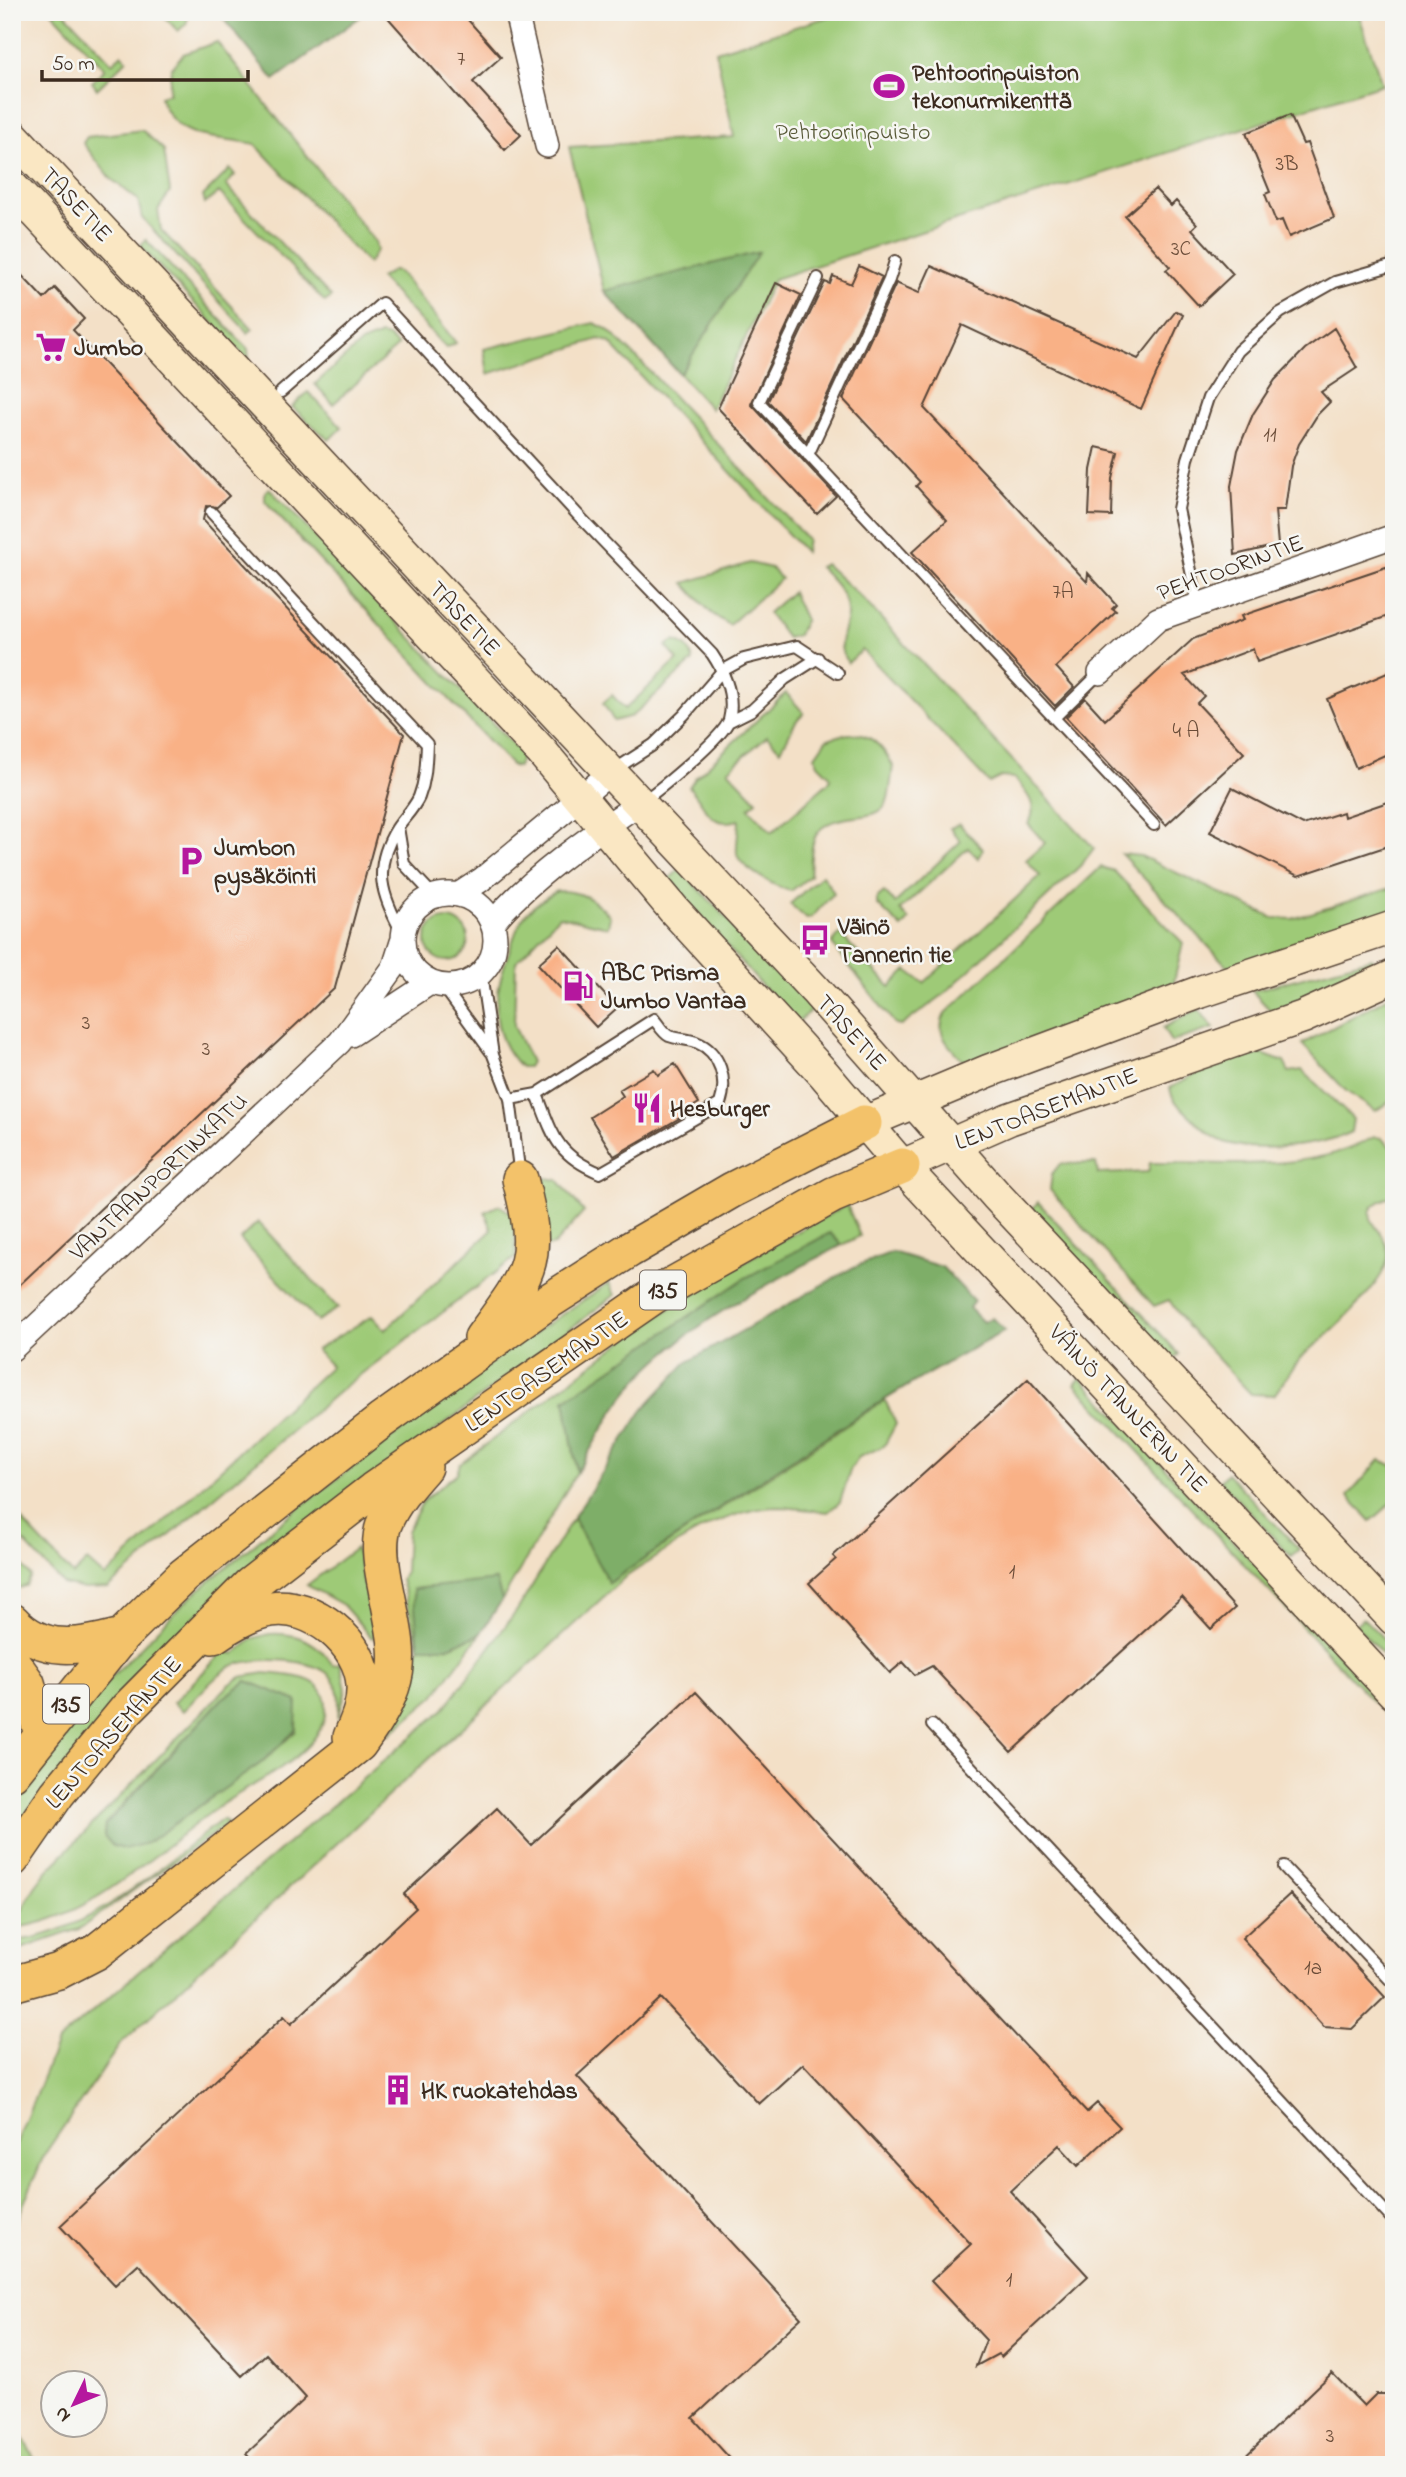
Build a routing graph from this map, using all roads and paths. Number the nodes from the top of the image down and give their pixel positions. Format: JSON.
{"nodes":[{"id":1,"x":516,"y":12,"type":"edge"},
{"id":2,"x":12,"y":135,"type":"edge"},
{"id":3,"x":547,"y":146,"type":"dead end"},
{"id":4,"x":12,"y":187,"type":"edge"},
{"id":5,"x":895,"y":261,"type":"dead end"},
{"id":6,"x":1394,"y":265,"type":"edge"},
{"id":7,"x":818,"y":278,"type":"dead end"},
{"id":8,"x":281,"y":391,"type":"dead end"},
{"id":9,"x":808,"y":455,"type":"junction"},
{"id":10,"x":211,"y":512,"type":"dead end"},
{"id":11,"x":1394,"y":536,"type":"edge"},
{"id":12,"x":1198,"y":604,"type":"junction"},
{"id":13,"x":818,"y":658,"type":"junction"},
{"id":14,"x":722,"y":671,"type":"junction"},
{"id":15,"x":838,"y":673,"type":"dead end"},
{"id":16,"x":1100,"y":673,"type":"joint"},
{"id":17,"x":1054,"y":718,"type":"junction"},
{"id":18,"x":729,"y":722,"type":"junction"},
{"id":19,"x":610,"y":773,"type":"junction"},
{"id":20,"x":579,"y":796,"type":"junction"},
{"id":21,"x":640,"y":803,"type":"junction"},
{"id":22,"x":1154,"y":825,"type":"dead end"},
{"id":23,"x":398,"y":827,"type":"junction"},
{"id":24,"x":605,"y":827,"type":"junction"},
{"id":25,"x":458,"y":895,"type":"junction"},
{"id":26,"x":434,"y":896,"type":"junction"},
{"id":27,"x":492,"y":925,"type":"junction"},
{"id":28,"x":1394,"y":927,"type":"edge"},
{"id":29,"x":402,"y":938,"type":"junction"},
{"id":30,"x":481,"y":974,"type":"junction"},
{"id":31,"x":1394,"y":976,"type":"edge"},
{"id":32,"x":437,"y":985,"type":"junction"},
{"id":33,"x":340,"y":1042,"type":"junction"},
{"id":34,"x":493,"y":1055,"type":"junction"},
{"id":35,"x":537,"y":1094,"type":"junction"},
{"id":36,"x":510,"y":1099,"type":"junction"},
{"id":37,"x":915,"y":1102,"type":"junction"},
{"id":38,"x":864,"y":1123,"type":"junction"},
{"id":39,"x":949,"y":1144,"type":"junction"},
{"id":40,"x":902,"y":1166,"type":"junction"},
{"id":41,"x":520,"y":1179,"type":"joint"},
{"id":42,"x":12,"y":1349,"type":"edge"},
{"id":43,"x":463,"y":1364,"type":"junction"},
{"id":44,"x":443,"y":1444,"type":"junction"},
{"id":45,"x":1394,"y":1619,"type":"edge"},
{"id":46,"x":12,"y":1621,"type":"edge"},
{"id":47,"x":122,"y":1636,"type":"junction"},
{"id":48,"x":12,"y":1662,"type":"edge"},
{"id":49,"x":164,"y":1670,"type":"junction"},
{"id":50,"x":1394,"y":1693,"type":"edge"},
{"id":51,"x":933,"y":1725,"type":"dead end"},
{"id":52,"x":42,"y":1734,"type":"junction"},
{"id":53,"x":327,"y":1770,"type":"junction"},
{"id":54,"x":12,"y":1773,"type":"edge"},
{"id":55,"x":12,"y":1859,"type":"edge"},
{"id":56,"x":1284,"y":1867,"type":"dead end"},
{"id":57,"x":12,"y":1984,"type":"edge"},
{"id":58,"x":1394,"y":1984,"type":"edge"},
{"id":59,"x":1394,"y":2221,"type":"edge"}],
"edges":[{"from":1,"to":3,"type":"street"},
{"from":2,"to":19,"type":"main road","name":"TASETIE"},
{"from":4,"to":20,"type":"main road","name":"TASETIE"},
{"from":5,"to":9,"type":"lane"},
{"from":6,"to":12,"type":"lane"},
{"from":7,"to":9,"type":"lane"},
{"from":8,"to":14,"type":"lane"},
{"from":9,"to":17,"type":"lane"},
{"from":10,"to":23,"type":"lane"},
{"from":11,"to":12,"type":"street","name":"PEHTOORINTIE"},
{"from":12,"to":16,"type":"street","name":"PEHTOORINTIE"},
{"from":13,"to":14,"type":"lane"},
{"from":13,"to":15,"type":"lane"},
{"from":13,"to":18,"type":"lane"},
{"from":14,"to":18,"type":"lane"},
{"from":14,"to":19,"type":"lane"},
{"from":16,"to":17,"type":"lane"},
{"from":17,"to":22,"type":"lane"},
{"from":18,"to":21,"type":"lane"},
{"from":19,"to":20,"type":"street"},
{"from":19,"to":21,"type":"main road","name":"TASETIE"},
{"from":20,"to":24,"type":"main road","name":"TASETIE"},
{"from":20,"to":25,"type":"street"},
{"from":21,"to":24,"type":"street"},
{"from":21,"to":37,"type":"main road","name":"TASETIE"},
{"from":23,"to":26,"type":"lane"},
{"from":23,"to":29,"type":"lane"},
{"from":24,"to":27,"type":"street"},
{"from":24,"to":38,"type":"main road","name":"TASETIE"},
{"from":25,"to":26,"type":"street"},
{"from":25,"to":27,"type":"street"},
{"from":26,"to":29,"type":"street","name":"VANTAANPORTINKATU"},
{"from":27,"to":30,"type":"street"},
{"from":28,"to":37,"type":"main road","name":"LENTOASEMANTIE","number":"135"},
{"from":29,"to":32,"type":"street"},
{"from":29,"to":33,"type":"street","name":"VANTAANPORTINKATU"},
{"from":30,"to":32,"type":"street","name":"VANTAANPORTINKATU"},
{"from":30,"to":34,"type":"lane"},
{"from":31,"to":39,"type":"main road","name":"LENTOASEMANTIE","number":"135"},
{"from":32,"to":33,"type":"street","name":"VANTAANPORTINKATU"},
{"from":32,"to":34,"type":"lane"},
{"from":33,"to":42,"type":"street","name":"VANTAANPORTINKATU"},
{"from":34,"to":36,"type":"lane"},
{"from":35,"to":35,"type":"lane"},
{"from":35,"to":36,"type":"lane"},
{"from":36,"to":41,"type":"lane"},
{"from":37,"to":38,"type":"main road","name":"LENTOASEMANTIE","number":"135"},
{"from":37,"to":39,"type":"main road","name":"VÄINÖ TANNERIN TIE"},
{"from":38,"to":40,"type":"main road","name":"VÄINÖ TANNERIN TIE"},
{"from":38,"to":43,"type":"main road","name":"LENTOASEMANTIE","number":"135"},
{"from":39,"to":40,"type":"main road","name":"LENTOASEMANTIE","number":"135"},
{"from":39,"to":45,"type":"main road","name":"VÄINÖ TANNERIN TIE"},
{"from":40,"to":44,"type":"main road","name":"LENTOASEMANTIE","number":"135"},
{"from":40,"to":50,"type":"main road","name":"VÄINÖ TANNERIN TIE"},
{"from":41,"to":43,"type":"main road"},
{"from":43,"to":47,"type":"main road","name":"LENTOASEMANTIE","number":"135"},
{"from":44,"to":49,"type":"main road","name":"LENTOASEMANTIE","number":"135"},
{"from":44,"to":53,"type":"main road"},
{"from":46,"to":47,"type":"main road"},
{"from":47,"to":52,"type":"main road","name":"LENTOASEMANTIE","number":"135"},
{"from":48,"to":52,"type":"main road"},
{"from":49,"to":53,"type":"main road"},
{"from":49,"to":55,"type":"main road","name":"LENTOASEMANTIE","number":"135"},
{"from":51,"to":59,"type":"lane"},
{"from":52,"to":54,"type":"main road","name":"LENTOASEMANTIE","number":"135"},
{"from":53,"to":57,"type":"main road"},
{"from":56,"to":58,"type":"lane"}]}
